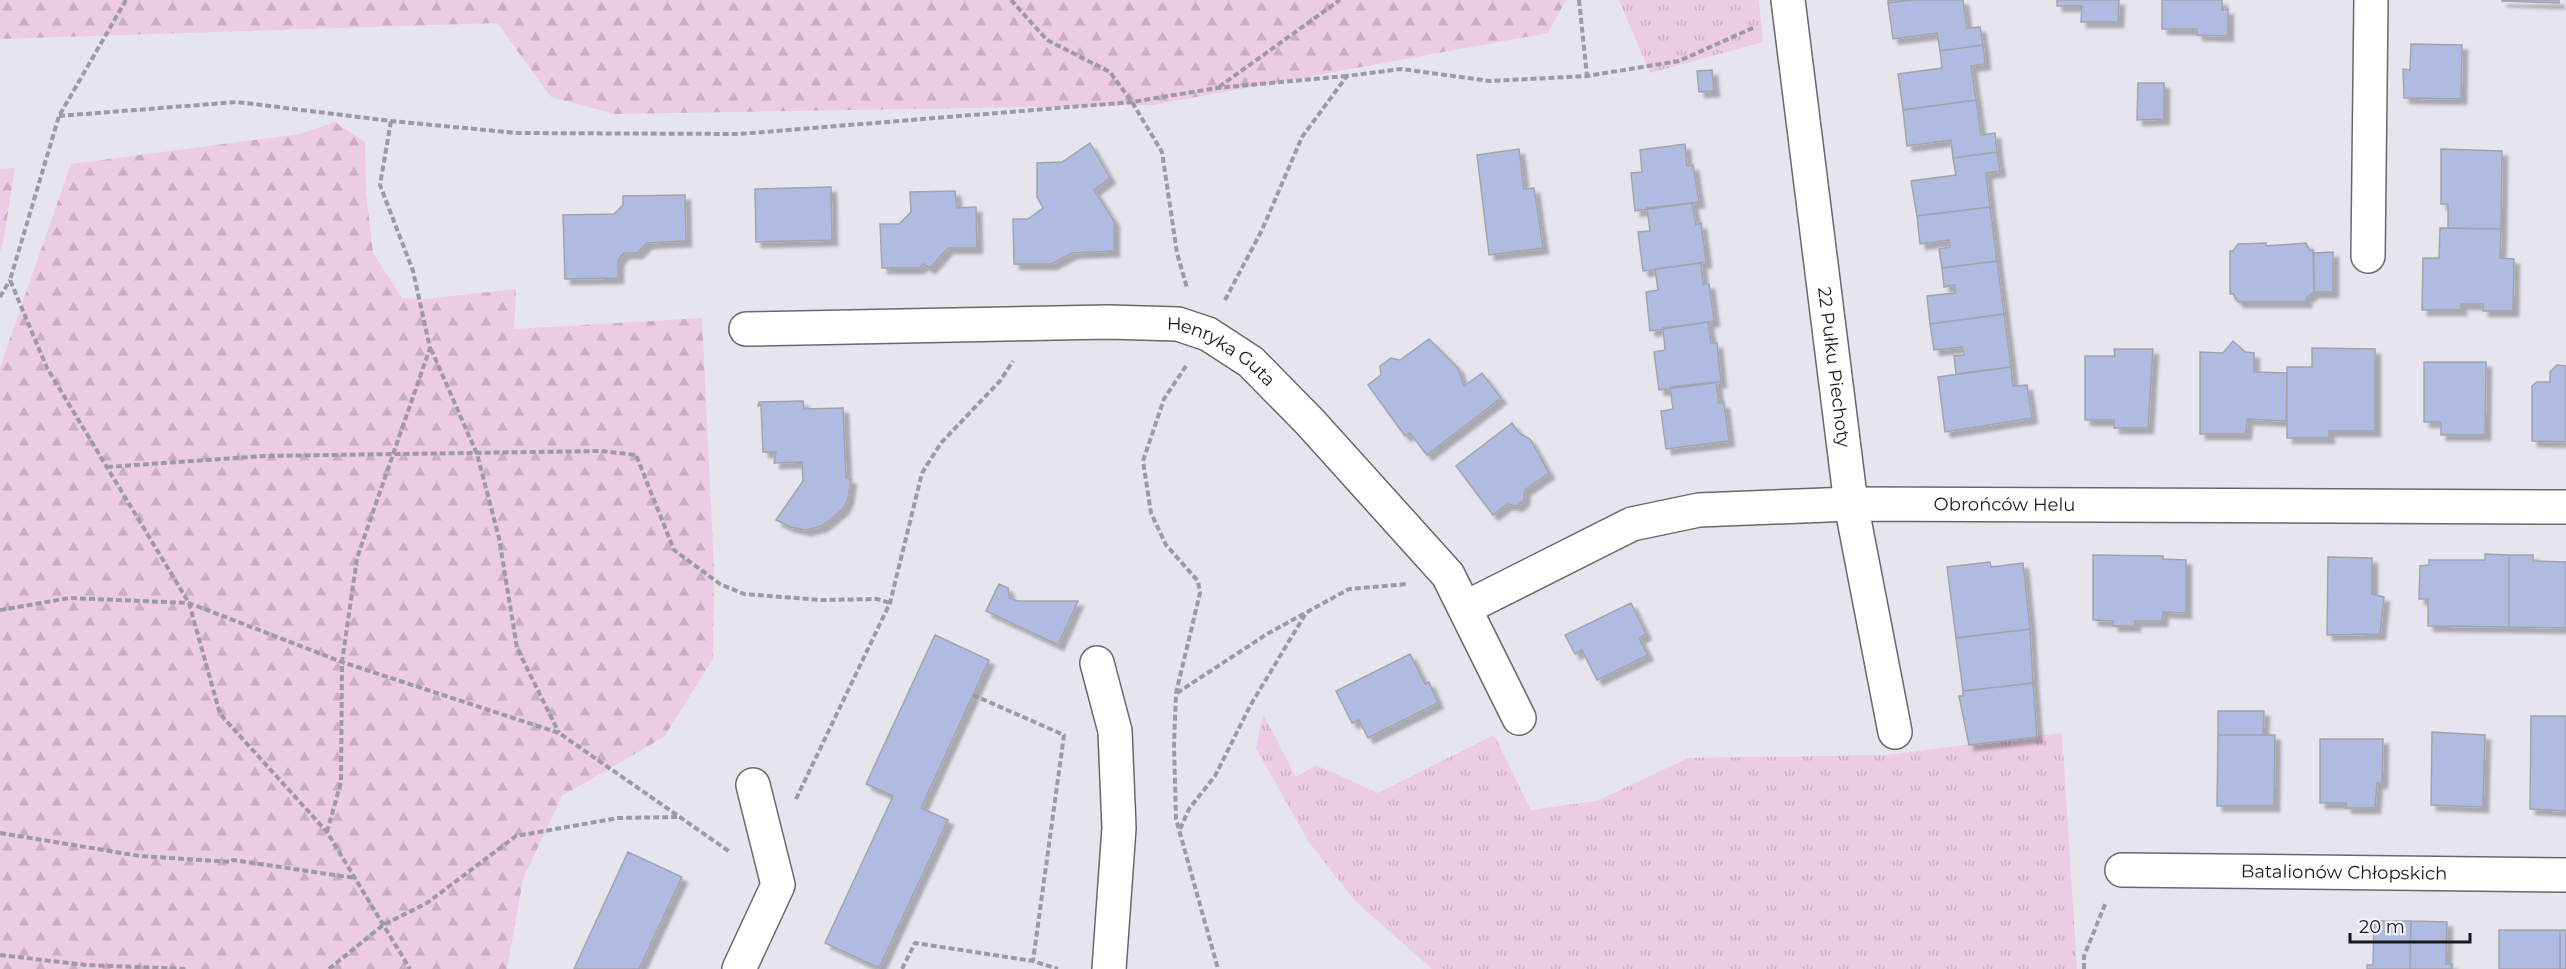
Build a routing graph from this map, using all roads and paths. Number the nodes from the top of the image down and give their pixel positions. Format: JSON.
{"nodes":[{"id":1,"x":126,"y":0,"type":"edge"},
{"id":2,"x":1011,"y":0,"type":"edge"},
{"id":3,"x":1340,"y":0,"type":"edge"},
{"id":4,"x":1579,"y":0,"type":"edge"},
{"id":5,"x":1788,"y":0,"type":"edge"},
{"id":6,"x":2371,"y":0,"type":"edge"},
{"id":7,"x":1761,"y":25,"type":"dead end"},
{"id":8,"x":1401,"y":69,"type":"dead end"},
{"id":9,"x":1347,"y":76,"type":"dead end"},
{"id":10,"x":1587,"y":76,"type":"junction"},
{"id":11,"x":1217,"y":88,"type":"junction"},
{"id":12,"x":1132,"y":102,"type":"junction"},
{"id":13,"x":59,"y":116,"type":"junction"},
{"id":14,"x":391,"y":121,"type":"junction"},
{"id":15,"x":2368,"y":256,"type":"dead end"},
{"id":16,"x":10,"y":280,"type":"junction"},
{"id":17,"x":0,"y":297,"type":"edge"},
{"id":18,"x":1039,"y":323,"type":"junction"},
{"id":19,"x":746,"y":329,"type":"dead end"},
{"id":20,"x":1199,"y":330,"type":"junction"},
{"id":21,"x":430,"y":348,"type":"junction"},
{"id":22,"x":477,"y":454,"type":"junction"},
{"id":23,"x":394,"y":455,"type":"junction"},
{"id":24,"x":107,"y":467,"type":"junction"},
{"id":25,"x":1851,"y":504,"type":"junction"},
{"id":26,"x":2566,"y":507,"type":"edge"},
{"id":27,"x":1459,"y":596,"type":"junction"},
{"id":28,"x":189,"y":603,"type":"junction"},
{"id":29,"x":890,"y":603,"type":"junction"},
{"id":30,"x":0,"y":610,"type":"edge"},
{"id":31,"x":1307,"y":612,"type":"junction"},
{"id":32,"x":342,"y":662,"type":"junction"},
{"id":33,"x":1097,"y":663,"type":"dead end"},
{"id":34,"x":974,"y":695,"type":"dead end"},
{"id":35,"x":1519,"y":718,"type":"dead end"},
{"id":36,"x":1895,"y":732,"type":"dead end"},
{"id":37,"x":559,"y":733,"type":"junction"},
{"id":38,"x":753,"y":785,"type":"dead end"},
{"id":39,"x":679,"y":817,"type":"junction"},
{"id":40,"x":1179,"y":830,"type":"junction"},
{"id":41,"x":327,"y":832,"type":"junction"},
{"id":42,"x":0,"y":833,"type":"edge"},
{"id":43,"x":765,"y":833,"type":"junction"},
{"id":44,"x":2121,"y":870,"type":"joint"},
{"id":45,"x":2566,"y":875,"type":"edge"},
{"id":46,"x":355,"y":878,"type":"junction"},
{"id":47,"x":778,"y":885,"type":"junction"},
{"id":48,"x":383,"y":926,"type":"junction"},
{"id":49,"x":0,"y":955,"type":"edge"},
{"id":50,"x":1033,"y":961,"type":"junction"},
{"id":51,"x":187,"y":969,"type":"edge"},
{"id":52,"x":328,"y":969,"type":"edge"},
{"id":53,"x":410,"y":969,"type":"edge"},
{"id":54,"x":739,"y":969,"type":"edge"},
{"id":55,"x":902,"y":969,"type":"edge"},
{"id":56,"x":1058,"y":969,"type":"edge"},
{"id":57,"x":1109,"y":969,"type":"edge"},
{"id":58,"x":1218,"y":969,"type":"edge"},
{"id":59,"x":2084,"y":969,"type":"edge"}],
"edges":[{"from":1,"to":13,"type":"path"},
{"from":2,"to":12,"type":"path"},
{"from":3,"to":11,"type":"path"},
{"from":4,"to":10,"type":"path"},
{"from":5,"to":25,"type":"street","name":"22 Pułku Piechoty"},
{"from":6,"to":15,"type":"street"},
{"from":7,"to":10,"type":"path"},
{"from":8,"to":10,"type":"path"},
{"from":9,"to":11,"type":"path"},
{"from":11,"to":12,"type":"path"},
{"from":12,"to":14,"type":"path"},
{"from":12,"to":20,"type":"path"},
{"from":13,"to":14,"type":"path"},
{"from":13,"to":16,"type":"path"},
{"from":14,"to":21,"type":"path"},
{"from":16,"to":17,"type":"path"},
{"from":16,"to":24,"type":"path"},
{"from":18,"to":19,"type":"street","name":"Henryka Guta"},
{"from":18,"to":20,"type":"street","name":"Henryka Guta"},
{"from":18,"to":29,"type":"path"},
{"from":20,"to":27,"type":"street","name":"Henryka Guta"},
{"from":21,"to":22,"type":"path"},
{"from":21,"to":23,"type":"path"},
{"from":22,"to":23,"type":"path"},
{"from":22,"to":29,"type":"path"},
{"from":22,"to":37,"type":"path"},
{"from":23,"to":24,"type":"path"},
{"from":23,"to":32,"type":"path"},
{"from":24,"to":28,"type":"path"},
{"from":25,"to":26,"type":"street","name":"Obrońców Helu"},
{"from":25,"to":27,"type":"street","name":"Obrońców Helu"},
{"from":25,"to":36,"type":"street","name":"22 Pułku Piechoty"},
{"from":27,"to":31,"type":"path"},
{"from":27,"to":35,"type":"street","name":"Henryka Guta"},
{"from":28,"to":30,"type":"path"},
{"from":28,"to":32,"type":"path"},
{"from":28,"to":41,"type":"path"},
{"from":29,"to":43,"type":"path"},
{"from":31,"to":40,"type":"path"},
{"from":31,"to":40,"type":"path"},
{"from":32,"to":37,"type":"path"},
{"from":32,"to":41,"type":"path"},
{"from":33,"to":57,"type":"street"},
{"from":34,"to":50,"type":"path"},
{"from":37,"to":39,"type":"path"},
{"from":38,"to":43,"type":"street"},
{"from":39,"to":47,"type":"path"},
{"from":39,"to":48,"type":"path"},
{"from":40,"to":58,"type":"path"},
{"from":41,"to":46,"type":"path"},
{"from":42,"to":46,"type":"path"},
{"from":43,"to":47,"type":"street"},
{"from":44,"to":45,"type":"street","name":"Batalionów Chłopskich"},
{"from":44,"to":59,"type":"path"},
{"from":46,"to":48,"type":"path"},
{"from":47,"to":54,"type":"street"},
{"from":48,"to":52,"type":"path"},
{"from":48,"to":53,"type":"path"},
{"from":49,"to":51,"type":"path"},
{"from":50,"to":55,"type":"path"},
{"from":50,"to":56,"type":"path"}]}
